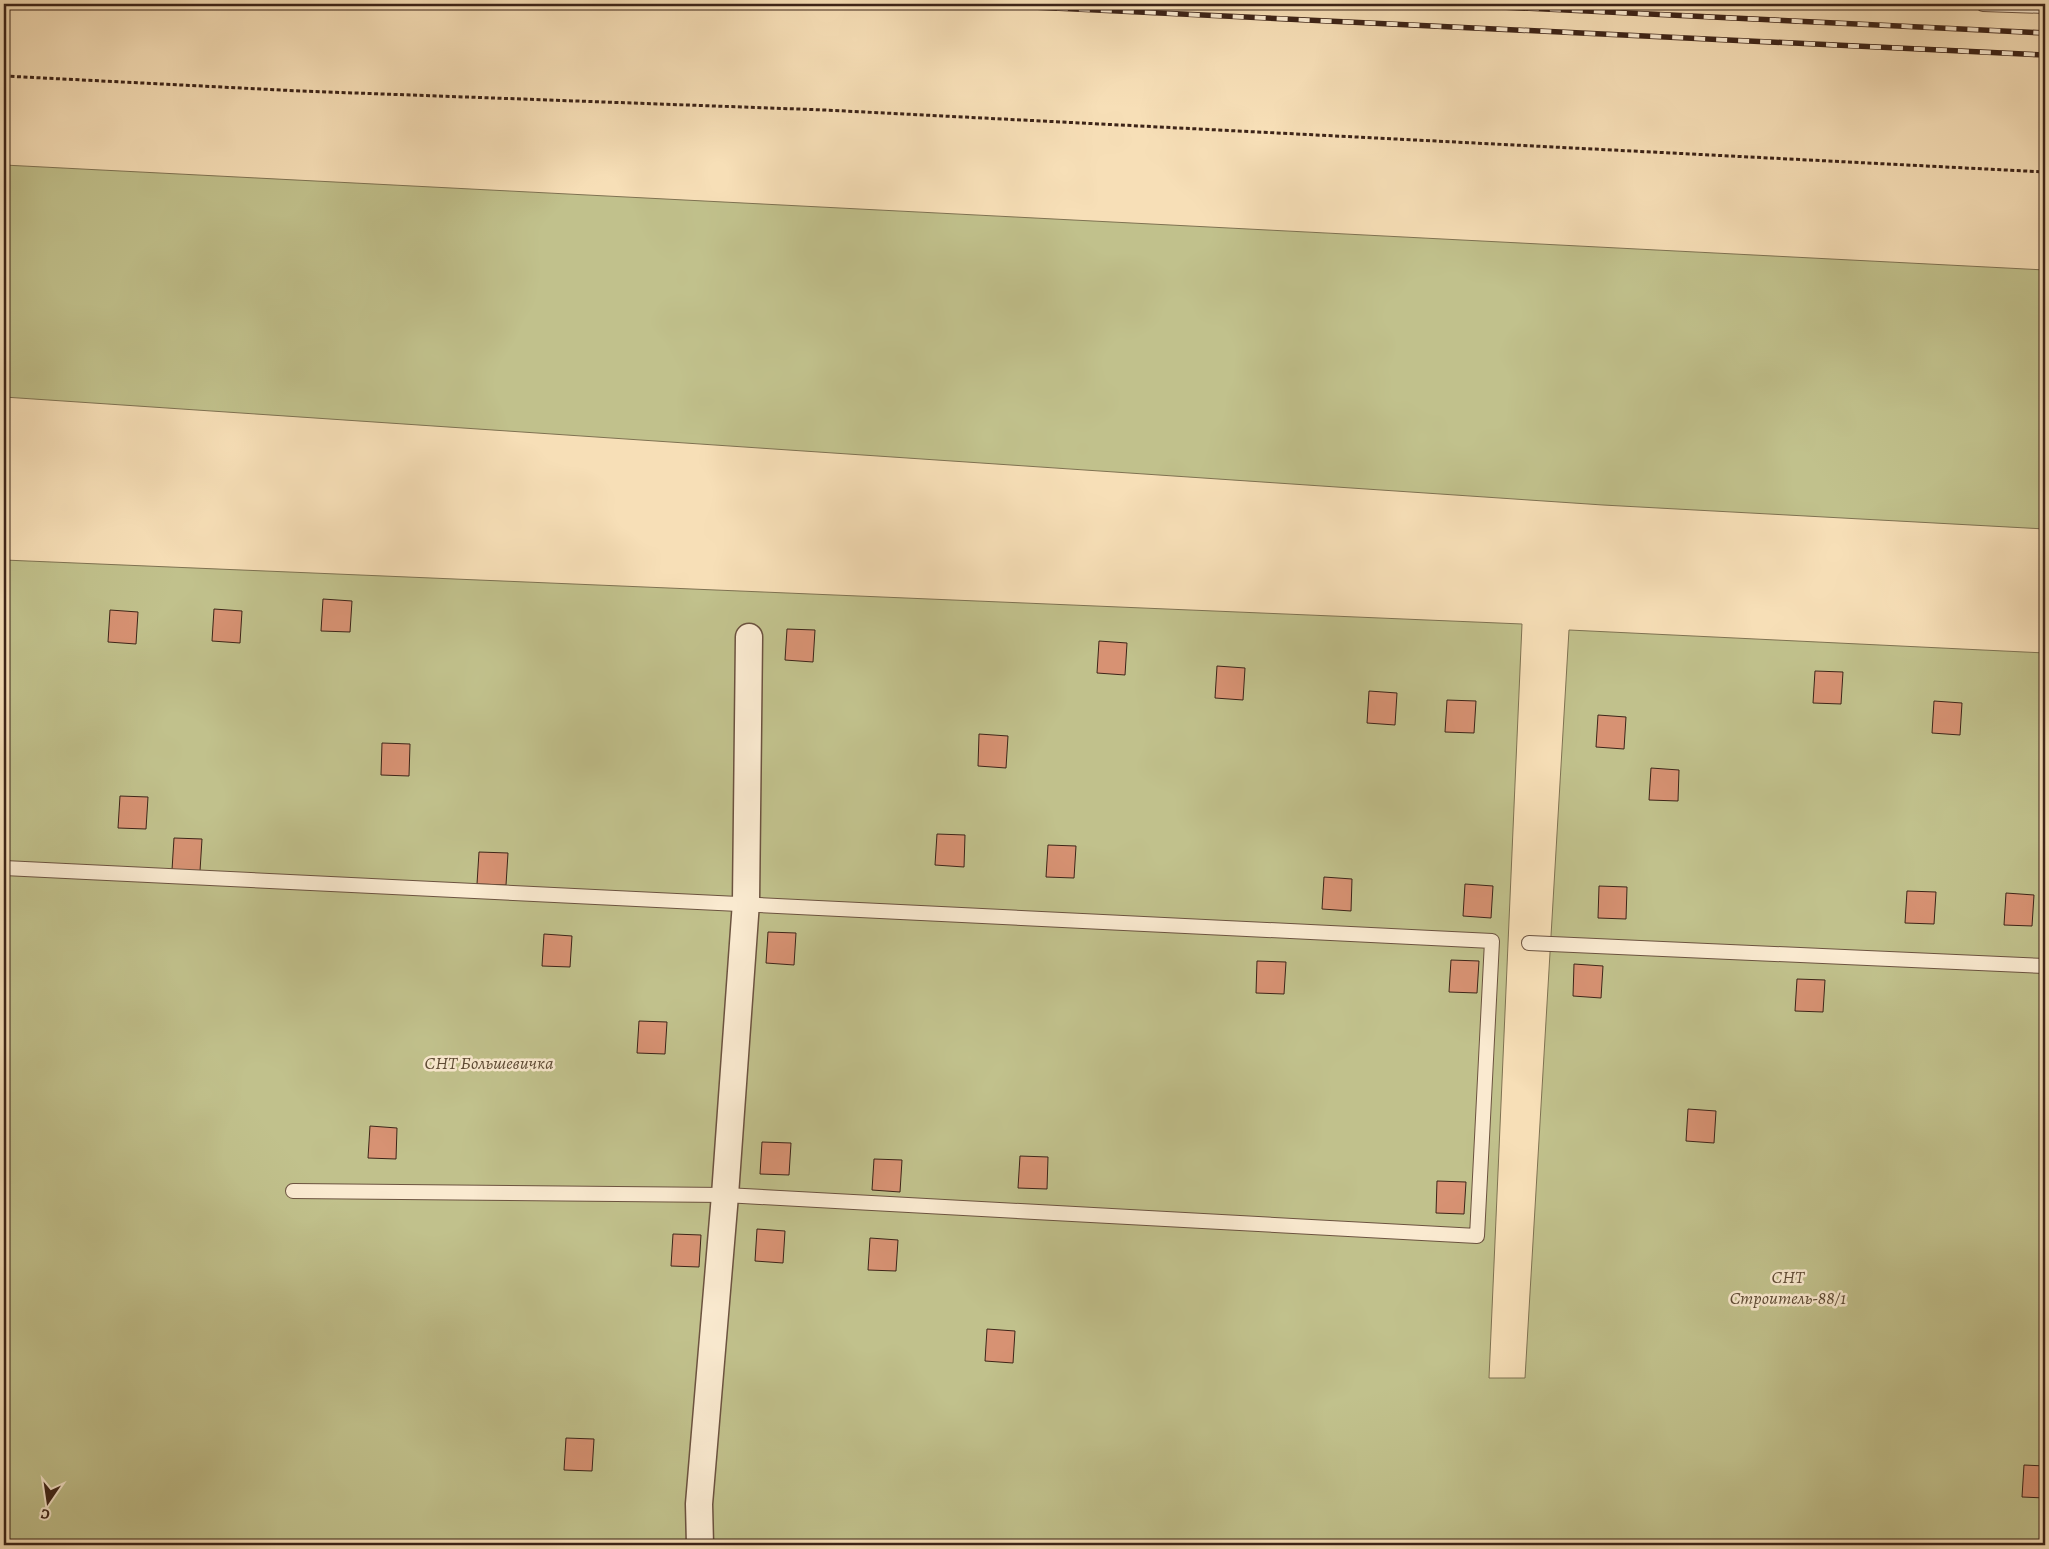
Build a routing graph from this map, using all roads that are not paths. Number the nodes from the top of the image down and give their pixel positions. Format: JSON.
{"nodes":[{"id":1,"x":1983,"y":4,"type":"edge"},
{"id":2,"x":2045,"y":6,"type":"edge"},
{"id":3,"x":749,"y":637,"type":"dead end"},
{"id":4,"x":4,"y":868,"type":"edge"},
{"id":5,"x":746,"y":902,"type":"junction"},
{"id":6,"x":1529,"y":943,"type":"dead end"},
{"id":7,"x":2045,"y":966,"type":"edge"},
{"id":8,"x":294,"y":1191,"type":"dead end"},
{"id":9,"x":725,"y":1195,"type":"junction"},
{"id":10,"x":700,"y":1545,"type":"edge"}],
"edges":[{"from":1,"to":2,"type":"lane"},
{"from":3,"to":5,"type":"street"},
{"from":4,"to":5,"type":"lane"},
{"from":5,"to":9,"type":"street"},
{"from":5,"to":9,"type":"lane"},
{"from":6,"to":7,"type":"lane"},
{"from":8,"to":9,"type":"lane"},
{"from":9,"to":10,"type":"street"}]}
